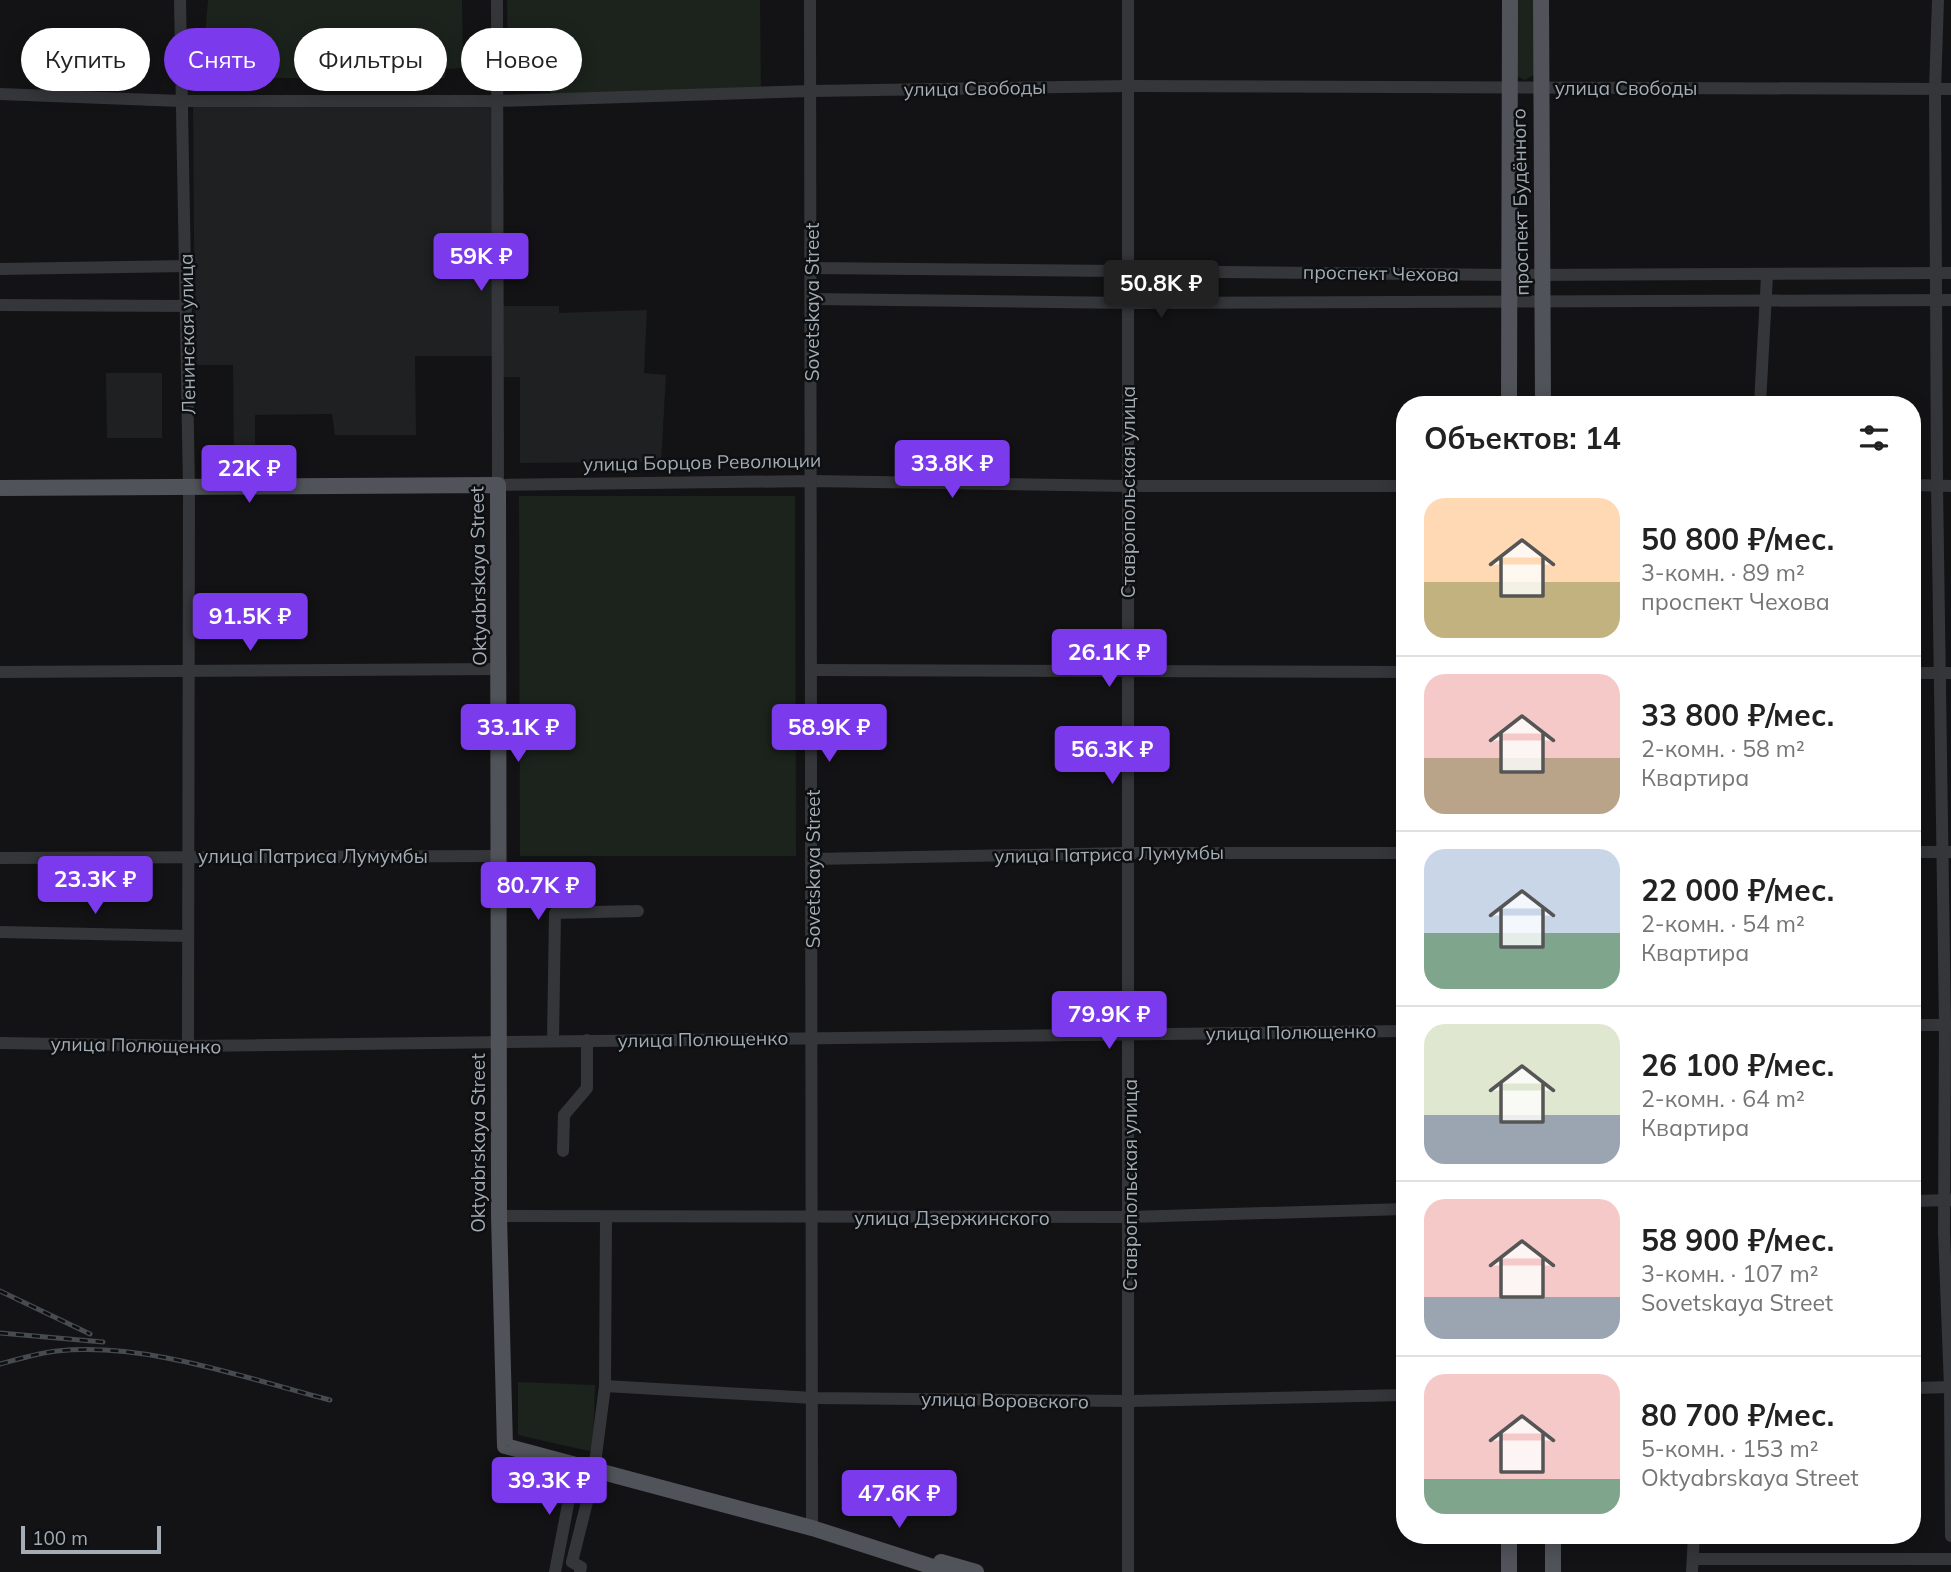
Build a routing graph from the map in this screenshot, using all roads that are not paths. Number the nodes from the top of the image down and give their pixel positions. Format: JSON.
{"nodes":[{"id":1,"x":180,"y":0,"type":"edge"},
{"id":2,"x":497,"y":0,"type":"edge"},
{"id":3,"x":810,"y":0,"type":"edge"},
{"id":4,"x":1128,"y":0,"type":"edge"},
{"id":5,"x":1510,"y":0,"type":"edge"},
{"id":6,"x":1541,"y":0,"type":"edge"},
{"id":7,"x":1938,"y":0,"type":"edge"},
{"id":8,"x":1129,"y":86,"type":"junction"},
{"id":9,"x":1540,"y":88,"type":"junction"},
{"id":10,"x":1510,"y":89,"type":"junction"},
{"id":11,"x":1935,"y":89,"type":"junction"},
{"id":12,"x":1951,"y":89,"type":"edge"},
{"id":13,"x":811,"y":91,"type":"junction"},
{"id":14,"x":0,"y":94,"type":"edge"},
{"id":15,"x":181,"y":100,"type":"junction"},
{"id":16,"x":497,"y":101,"type":"junction"},
{"id":17,"x":187,"y":266,"type":"junction"},
{"id":18,"x":811,"y":268,"type":"junction"},
{"id":19,"x":0,"y":269,"type":"edge"},
{"id":20,"x":1129,"y":269,"type":"junction"},
{"id":21,"x":1936,"y":273,"type":"junction"},
{"id":22,"x":1951,"y":273,"type":"edge"},
{"id":23,"x":1542,"y":274,"type":"junction"},
{"id":24,"x":1510,"y":275,"type":"junction"},
{"id":25,"x":1767,"y":276,"type":"junction"},
{"id":26,"x":812,"y":299,"type":"junction"},
{"id":27,"x":1936,"y":300,"type":"junction"},
{"id":28,"x":1951,"y":300,"type":"edge"},
{"id":29,"x":1509,"y":301,"type":"junction"},
{"id":30,"x":1542,"y":301,"type":"junction"},
{"id":31,"x":1766,"y":302,"type":"junction"},
{"id":32,"x":1129,"y":303,"type":"junction"},
{"id":33,"x":0,"y":304,"type":"edge"},
{"id":34,"x":187,"y":306,"type":"junction"},
{"id":35,"x":1509,"y":396,"type":"edge"},
{"id":36,"x":1543,"y":396,"type":"edge"},
{"id":37,"x":1760,"y":396,"type":"edge"},
{"id":38,"x":812,"y":481,"type":"junction"},
{"id":39,"x":498,"y":485,"type":"junction"},
{"id":40,"x":1921,"y":485,"type":"edge"},
{"id":41,"x":1937,"y":485,"type":"junction"},
{"id":42,"x":1127,"y":486,"type":"junction"},
{"id":43,"x":1396,"y":486,"type":"edge"},
{"id":44,"x":1951,"y":486,"type":"edge"},
{"id":45,"x":189,"y":487,"type":"junction"},
{"id":46,"x":0,"y":488,"type":"edge"},
{"id":47,"x":500,"y":669,"type":"junction"},
{"id":48,"x":188,"y":670,"type":"junction"},
{"id":49,"x":812,"y":670,"type":"junction"},
{"id":50,"x":0,"y":672,"type":"edge"},
{"id":51,"x":1128,"y":672,"type":"junction"},
{"id":52,"x":1396,"y":672,"type":"edge"},
{"id":53,"x":1921,"y":673,"type":"edge"},
{"id":54,"x":1945,"y":673,"type":"edge"},
{"id":55,"x":1921,"y":852,"type":"edge"},
{"id":56,"x":1946,"y":852,"type":"edge"},
{"id":57,"x":1129,"y":853,"type":"junction"},
{"id":58,"x":1396,"y":853,"type":"edge"},
{"id":59,"x":499,"y":856,"type":"junction"},
{"id":60,"x":189,"y":857,"type":"junction"},
{"id":61,"x":0,"y":858,"type":"edge"},
{"id":62,"x":813,"y":859,"type":"junction"},
{"id":63,"x":638,"y":911,"type":"dead end"},
{"id":64,"x":0,"y":932,"type":"edge"},
{"id":65,"x":188,"y":936,"type":"junction"},
{"id":66,"x":1921,"y":1025,"type":"edge"},
{"id":67,"x":1948,"y":1025,"type":"edge"},
{"id":68,"x":1396,"y":1031,"type":"edge"},
{"id":69,"x":1130,"y":1034,"type":"junction"},
{"id":70,"x":813,"y":1037,"type":"junction"},
{"id":71,"x":587,"y":1040,"type":"junction"},
{"id":72,"x":553,"y":1041,"type":"junction"},
{"id":73,"x":499,"y":1042,"type":"junction"},
{"id":74,"x":0,"y":1043,"type":"edge"},
{"id":75,"x":188,"y":1046,"type":"junction"},
{"id":76,"x":563,"y":1151,"type":"dead end"},
{"id":77,"x":1947,"y":1200,"type":"edge"},
{"id":78,"x":1921,"y":1201,"type":"edge"},
{"id":79,"x":1396,"y":1209,"type":"edge"},
{"id":80,"x":499,"y":1216,"type":"junction"},
{"id":81,"x":606,"y":1217,"type":"junction"},
{"id":82,"x":1129,"y":1217,"type":"junction"},
{"id":83,"x":814,"y":1218,"type":"junction"},
{"id":84,"x":605,"y":1386,"type":"junction"},
{"id":85,"x":1950,"y":1387,"type":"edge"},
{"id":86,"x":1921,"y":1388,"type":"edge"},
{"id":87,"x":1396,"y":1395,"type":"edge"},
{"id":88,"x":813,"y":1398,"type":"junction"},
{"id":89,"x":1130,"y":1401,"type":"junction"},
{"id":90,"x":554,"y":1459,"type":"junction"},
{"id":91,"x":598,"y":1471,"type":"junction"},
{"id":92,"x":812,"y":1526,"type":"junction"},
{"id":93,"x":1951,"y":1536,"type":"edge"},
{"id":94,"x":1509,"y":1544,"type":"edge"},
{"id":95,"x":1553,"y":1544,"type":"edge"},
{"id":96,"x":1693,"y":1544,"type":"edge"},
{"id":97,"x":1951,"y":1559,"type":"edge"},
{"id":98,"x":1692,"y":1565,"type":"edge"},
{"id":99,"x":555,"y":1572,"type":"edge"},
{"id":100,"x":580,"y":1572,"type":"edge"},
{"id":101,"x":949,"y":1572,"type":"edge"},
{"id":102,"x":976,"y":1572,"type":"edge"},
{"id":103,"x":1128,"y":1572,"type":"edge"},
{"id":104,"x":1509,"y":1572,"type":"edge"},
{"id":105,"x":1553,"y":1572,"type":"edge"}],
"edges":[{"from":1,"to":15,"type":"street","name":"Ленинская улица"},
{"from":2,"to":16,"type":"street","name":"Oktyabrskaya Street"},
{"from":3,"to":13,"type":"street","name":"Sovetskaya Street"},
{"from":4,"to":8,"type":"street","name":"Ставропольская улица"},
{"from":5,"to":10,"type":"main road","name":"проспект Будённого"},
{"from":6,"to":9,"type":"main road","name":"проспект Будённого"},
{"from":7,"to":11,"type":"street"},
{"from":8,"to":10,"type":"street","name":"улица Свободы"},
{"from":8,"to":13,"type":"street","name":"улица Свободы"},
{"from":8,"to":20,"type":"street","name":"Ставропольская улица"},
{"from":9,"to":10,"type":"street","name":"улица Свободы"},
{"from":9,"to":11,"type":"street","name":"улица Свободы"},
{"from":9,"to":23,"type":"main road","name":"проспект Будённого"},
{"from":10,"to":24,"type":"main road","name":"проспект Будённого"},
{"from":11,"to":12,"type":"street","name":"улица Свободы"},
{"from":11,"to":21,"type":"street"},
{"from":13,"to":16,"type":"street","name":"улица Свободы"},
{"from":13,"to":18,"type":"street","name":"Sovetskaya Street"},
{"from":14,"to":15,"type":"street","name":"улица Свободы"},
{"from":15,"to":16,"type":"street","name":"улица Свободы"},
{"from":15,"to":17,"type":"street","name":"Ленинская улица"},
{"from":16,"to":39,"type":"street","name":"Oktyabrskaya Street"},
{"from":17,"to":19,"type":"street"},
{"from":17,"to":34,"type":"street","name":"Ленинская улица"},
{"from":18,"to":20,"type":"street","name":"проспект Чехова"},
{"from":18,"to":26,"type":"street","name":"Sovetskaya Street"},
{"from":20,"to":24,"type":"street","name":"проспект Чехова"},
{"from":20,"to":32,"type":"street","name":"Ставропольская улица"},
{"from":21,"to":22,"type":"street","name":"проспект Чехова"},
{"from":21,"to":25,"type":"street","name":"проспект Чехова"},
{"from":21,"to":27,"type":"street"},
{"from":23,"to":24,"type":"street","name":"проспект Чехова"},
{"from":23,"to":25,"type":"street","name":"проспект Чехова"},
{"from":23,"to":30,"type":"main road","name":"проспект Будённого"},
{"from":24,"to":29,"type":"main road","name":"проспект Будённого"},
{"from":25,"to":31,"type":"street"},
{"from":26,"to":32,"type":"street","name":"проспект Чехова"},
{"from":26,"to":38,"type":"street","name":"Sovetskaya Street"},
{"from":27,"to":28,"type":"street","name":"проспект Чехова"},
{"from":27,"to":31,"type":"street","name":"проспект Чехова"},
{"from":27,"to":41,"type":"street"},
{"from":29,"to":30,"type":"street","name":"проспект Чехова"},
{"from":29,"to":32,"type":"street","name":"проспект Чехова"},
{"from":29,"to":35,"type":"main road","name":"проспект Будённого"},
{"from":30,"to":31,"type":"street","name":"проспект Чехова"},
{"from":30,"to":36,"type":"main road","name":"проспект Будённого"},
{"from":31,"to":37,"type":"street"},
{"from":32,"to":42,"type":"street","name":"Ставропольская улица"},
{"from":33,"to":34,"type":"street"},
{"from":34,"to":45,"type":"street","name":"Ленинская улица"},
{"from":38,"to":39,"type":"street","name":"улица Борцов Революции"},
{"from":38,"to":42,"type":"street","name":"улица Борцов Революции"},
{"from":38,"to":49,"type":"street","name":"Sovetskaya Street"},
{"from":39,"to":45,"type":"main road","name":"улица Борцов Революции"},
{"from":39,"to":47,"type":"main road","name":"Oktyabrskaya Street"},
{"from":40,"to":41,"type":"street"},
{"from":41,"to":44,"type":"street"},
{"from":41,"to":54,"type":"street"},
{"from":42,"to":43,"type":"street","name":"улица Борцов Революции"},
{"from":42,"to":51,"type":"street","name":"Ставропольская улица"},
{"from":45,"to":46,"type":"main road","name":"улица Борцов Революции"},
{"from":45,"to":48,"type":"street","name":"Ленинская улица"},
{"from":47,"to":48,"type":"street"},
{"from":47,"to":59,"type":"main road","name":"Oktyabrskaya Street"},
{"from":48,"to":50,"type":"street"},
{"from":48,"to":60,"type":"street","name":"Ленинская улица"},
{"from":49,"to":51,"type":"street"},
{"from":49,"to":62,"type":"street","name":"Sovetskaya Street"},
{"from":51,"to":52,"type":"street"},
{"from":51,"to":57,"type":"street","name":"Ставропольская улица"},
{"from":53,"to":54,"type":"street"},
{"from":54,"to":56,"type":"street"},
{"from":55,"to":56,"type":"street"},
{"from":56,"to":67,"type":"street"},
{"from":57,"to":58,"type":"street","name":"улица Патриса Лумумбы"},
{"from":57,"to":62,"type":"street","name":"улица Патриса Лумумбы"},
{"from":57,"to":69,"type":"street","name":"Ставропольская улица"},
{"from":59,"to":60,"type":"street","name":"улица Патриса Лумумбы"},
{"from":59,"to":73,"type":"main road","name":"Oktyabrskaya Street"},
{"from":60,"to":61,"type":"street","name":"улица Патриса Лумумбы"},
{"from":60,"to":65,"type":"street","name":"Ленинская улица"},
{"from":62,"to":70,"type":"street","name":"Sovetskaya Street"},
{"from":63,"to":72,"type":"street"},
{"from":64,"to":65,"type":"street"},
{"from":65,"to":75,"type":"street","name":"Ленинская улица"},
{"from":66,"to":67,"type":"street"},
{"from":67,"to":77,"type":"street"},
{"from":68,"to":69,"type":"street","name":"улица Полющенко"},
{"from":69,"to":70,"type":"street","name":"улица Полющенко"},
{"from":69,"to":82,"type":"street","name":"Ставропольская улица"},
{"from":70,"to":71,"type":"street","name":"улица Полющенко"},
{"from":70,"to":83,"type":"street","name":"Sovetskaya Street"},
{"from":71,"to":72,"type":"street","name":"улица Полющенко"},
{"from":71,"to":76,"type":"street"},
{"from":72,"to":73,"type":"street","name":"улица Полющенко"},
{"from":73,"to":75,"type":"street","name":"улица Полющенко"},
{"from":73,"to":80,"type":"main road","name":"Oktyabrskaya Street"},
{"from":74,"to":75,"type":"street","name":"улица Полющенко"},
{"from":77,"to":78,"type":"street"},
{"from":77,"to":85,"type":"street"},
{"from":79,"to":82,"type":"street","name":"улица Дзержинского"},
{"from":80,"to":81,"type":"street","name":"улица Дзержинского"},
{"from":80,"to":90,"type":"main road","name":"Oktyabrskaya Street"},
{"from":81,"to":83,"type":"street","name":"улица Дзержинского"},
{"from":81,"to":84,"type":"street"},
{"from":82,"to":83,"type":"street","name":"улица Дзержинского"},
{"from":82,"to":89,"type":"street","name":"Ставропольская улица"},
{"from":83,"to":88,"type":"street","name":"Sovetskaya Street"},
{"from":84,"to":88,"type":"street","name":"улица Воровского"},
{"from":84,"to":91,"type":"street"},
{"from":85,"to":86,"type":"street"},
{"from":85,"to":93,"type":"street"},
{"from":87,"to":89,"type":"street","name":"улица Воровского"},
{"from":88,"to":89,"type":"street","name":"улица Воровского"},
{"from":88,"to":92,"type":"street","name":"Sovetskaya Street"},
{"from":89,"to":103,"type":"street","name":"Ставропольская улица"},
{"from":90,"to":91,"type":"main road"},
{"from":90,"to":99,"type":"street"},
{"from":91,"to":92,"type":"main road"},
{"from":91,"to":100,"type":"street"},
{"from":92,"to":101,"type":"main road"},
{"from":92,"to":102,"type":"main road"},
{"from":94,"to":104,"type":"main road"},
{"from":95,"to":105,"type":"main road"},
{"from":96,"to":98,"type":"street"},
{"from":97,"to":98,"type":"street"}]}
